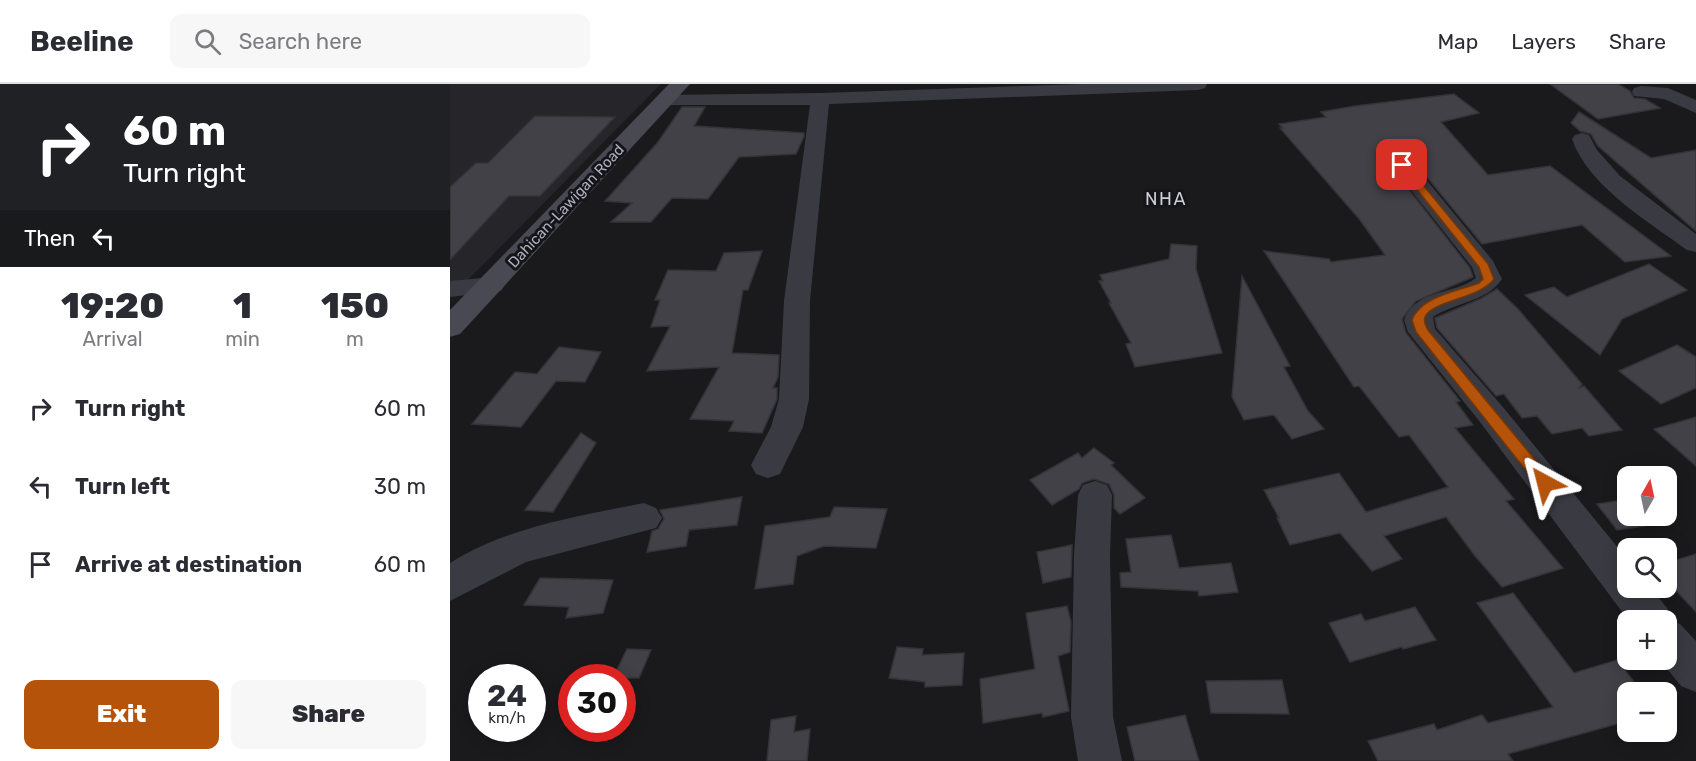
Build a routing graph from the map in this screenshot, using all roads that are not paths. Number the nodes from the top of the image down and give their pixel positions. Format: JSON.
{"nodes":[{"id":1,"x":1198,"y":84,"type":"edge"},
{"id":2,"x":1013,"y":89,"type":"edge"},
{"id":3,"x":673,"y":91,"type":"edge"},
{"id":4,"x":782,"y":91,"type":"edge"},
{"id":5,"x":1641,"y":92,"type":"dead end"},
{"id":6,"x":820,"y":99,"type":"junction"},
{"id":7,"x":1696,"y":107,"type":"edge"},
{"id":8,"x":1582,"y":139,"type":"dead end"},
{"id":9,"x":1402,"y":165,"type":"dead end"},
{"id":10,"x":1696,"y":245,"type":"edge"},
{"id":11,"x":492,"y":285,"type":"junction"},
{"id":12,"x":450,"y":289,"type":"edge"},
{"id":13,"x":461,"y":305,"type":"edge"},
{"id":14,"x":450,"y":327,"type":"edge"},
{"id":15,"x":768,"y":465,"type":"dead end"},
{"id":16,"x":1095,"y":495,"type":"dead end"},
{"id":17,"x":644,"y":518,"type":"dead end"},
{"id":18,"x":450,"y":584,"type":"edge"},
{"id":19,"x":1644,"y":610,"type":"edge"},
{"id":20,"x":1677,"y":650,"type":"edge"},
{"id":21,"x":1696,"y":672,"type":"edge"},
{"id":22,"x":1100,"y":761,"type":"edge"}],
"edges":[{"from":1,"to":2,"type":"street"},
{"from":2,"to":6,"type":"street"},
{"from":3,"to":4,"type":"street"},
{"from":3,"to":11,"type":"main road","name":"Dahican-Lawigan Road"},
{"from":4,"to":6,"type":"street"},
{"from":5,"to":7,"type":"street"},
{"from":6,"to":15,"type":"street"},
{"from":8,"to":10,"type":"street"},
{"from":9,"to":19,"type":"street"},
{"from":11,"to":12,"type":"street"},
{"from":11,"to":13,"type":"main road","name":"Dahican-Lawigan Road"},
{"from":13,"to":14,"type":"main road","name":"Dahican-Lawigan Road"},
{"from":16,"to":22,"type":"street"},
{"from":17,"to":18,"type":"street"},
{"from":20,"to":21,"type":"street"}]}
